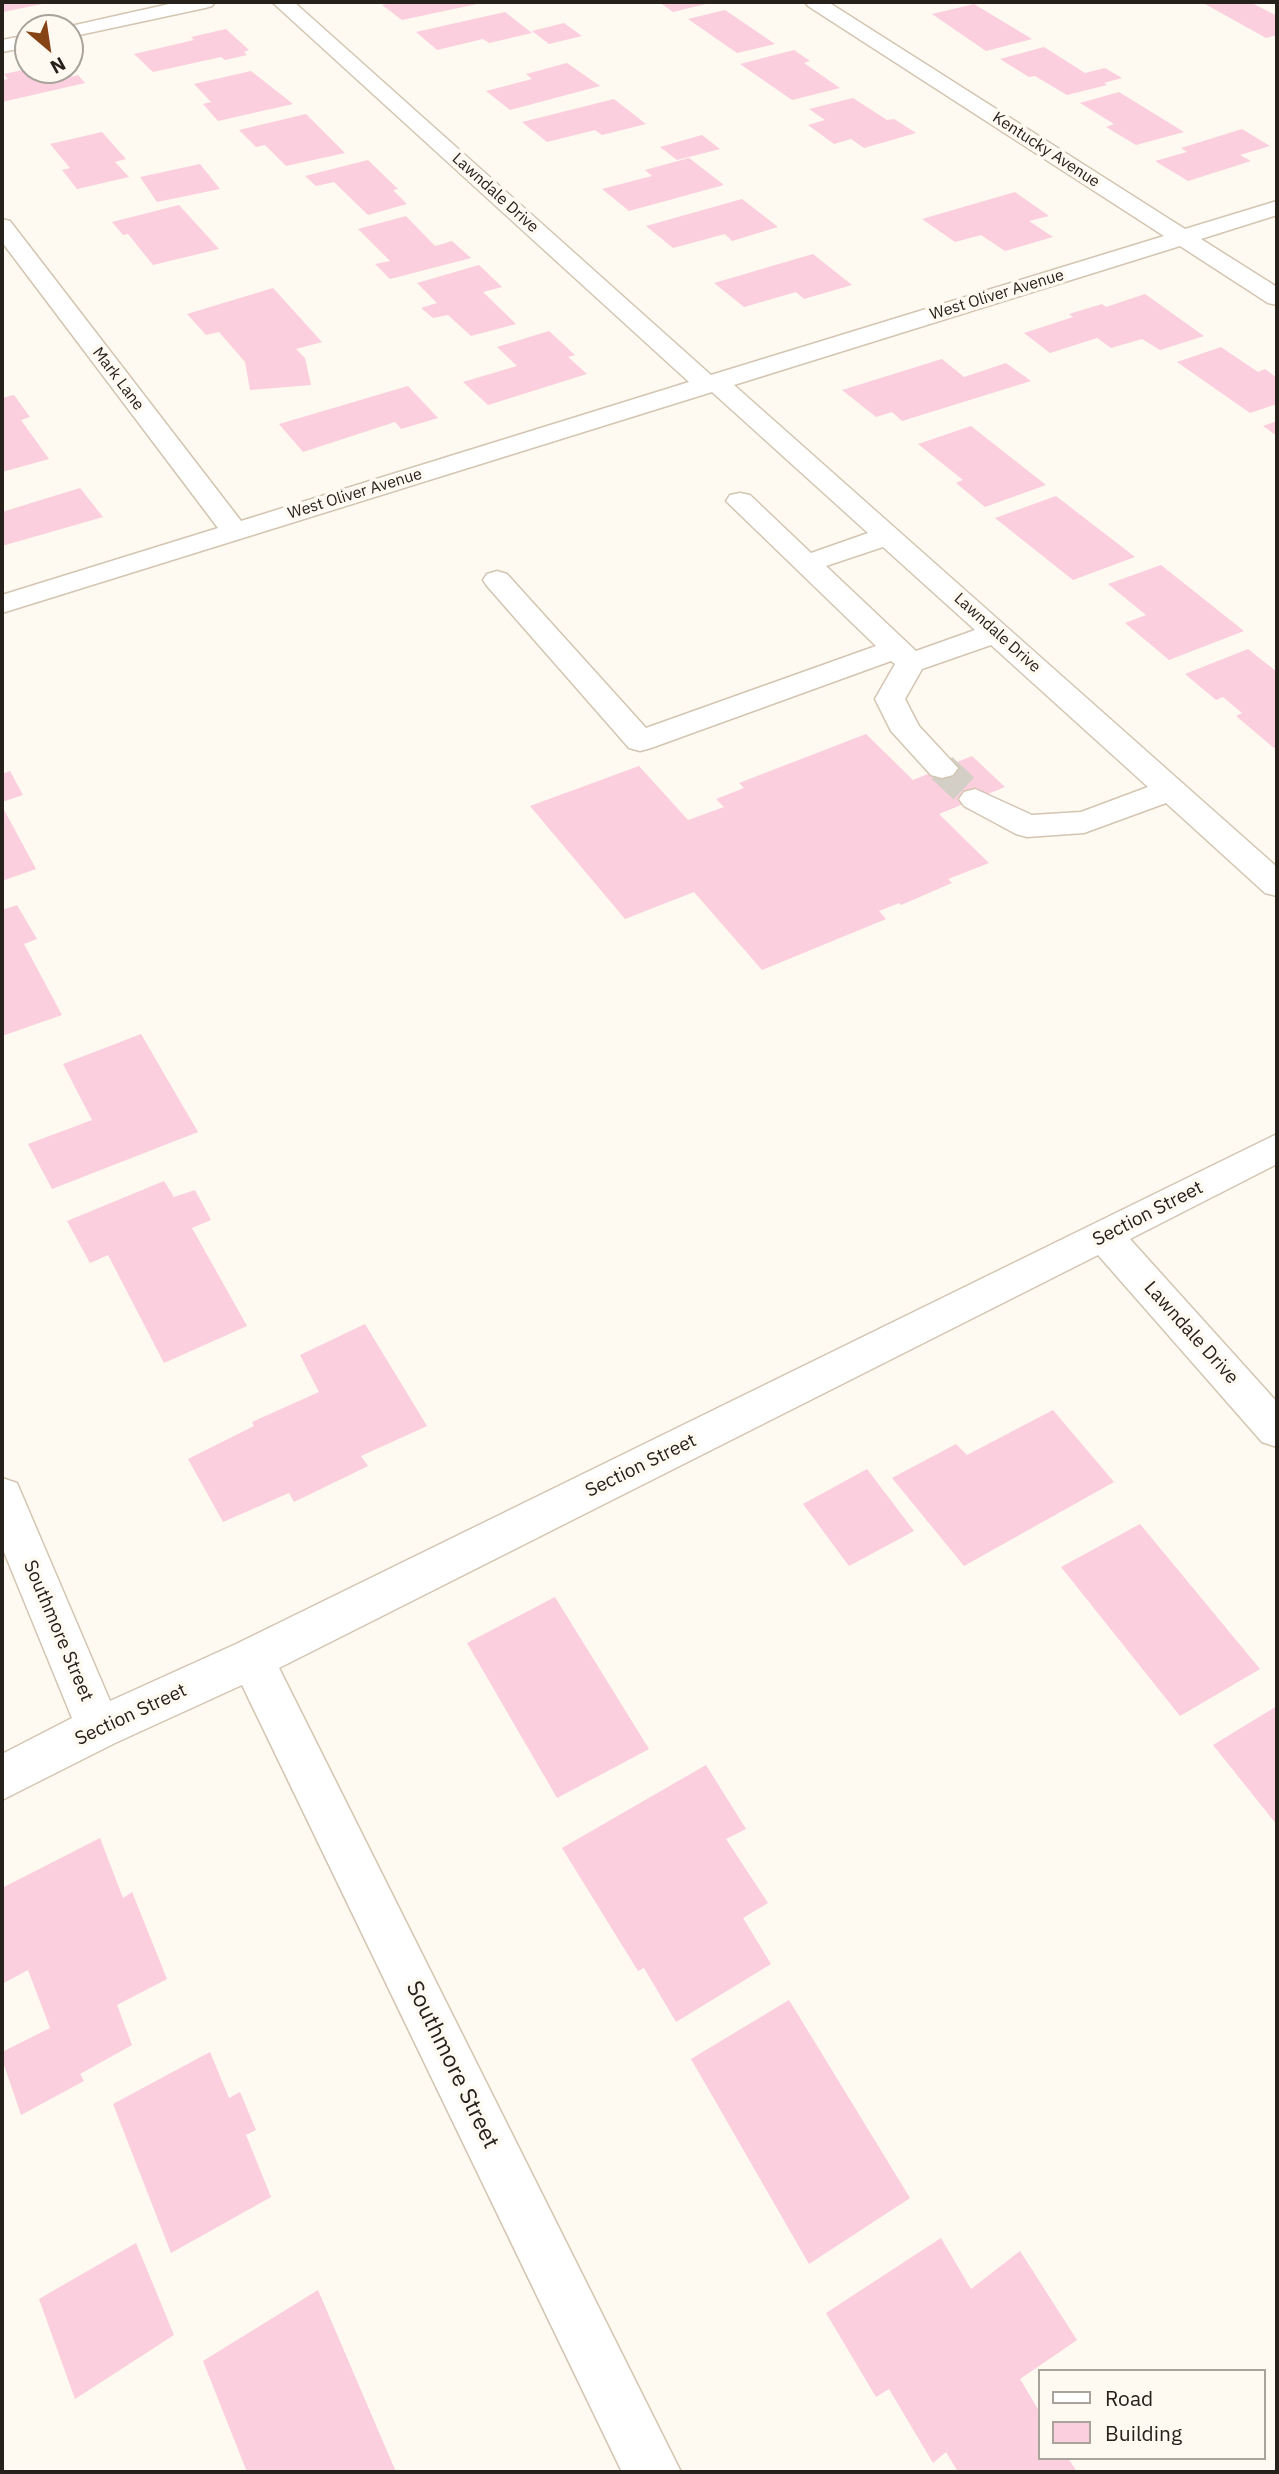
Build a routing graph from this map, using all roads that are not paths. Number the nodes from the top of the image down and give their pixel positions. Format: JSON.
{"nodes":[{"id":1,"x":205,"y":2,"type":"edge"},
{"id":2,"x":282,"y":2,"type":"edge"},
{"id":3,"x":815,"y":2,"type":"edge"},
{"id":4,"x":84,"y":28,"type":"edge"},
{"id":5,"x":1277,"y":208,"type":"edge"},
{"id":6,"x":2,"y":226,"type":"edge"},
{"id":7,"x":1184,"y":237,"type":"junction"},
{"id":8,"x":1277,"y":298,"type":"edge"},
{"id":9,"x":712,"y":384,"type":"junction"},
{"id":10,"x":740,"y":502,"type":"dead end"},
{"id":11,"x":235,"y":532,"type":"junction"},
{"id":12,"x":888,"y":536,"type":"junction"},
{"id":13,"x":805,"y":564,"type":"junction"},
{"id":14,"x":497,"y":580,"type":"dead end"},
{"id":15,"x":2,"y":604,"type":"edge"},
{"id":16,"x":996,"y":633,"type":"junction"},
{"id":17,"x":904,"y":656,"type":"junction"},
{"id":18,"x":942,"y":768,"type":"tunnel mouth"},
{"id":19,"x":1172,"y":790,"type":"junction"},
{"id":20,"x":975,"y":799,"type":"tunnel mouth"},
{"id":21,"x":1277,"y":884,"type":"edge"},
{"id":22,"x":1277,"y":1148,"type":"edge"},
{"id":23,"x":1104,"y":1236,"type":"junction"},
{"id":24,"x":1277,"y":1430,"type":"edge"},
{"id":25,"x":2,"y":1496,"type":"edge"},
{"id":26,"x":252,"y":1659,"type":"junction"},
{"id":27,"x":99,"y":1728,"type":"junction"},
{"id":28,"x":2,"y":1778,"type":"edge"},
{"id":29,"x":652,"y":2472,"type":"edge"}],
"edges":[{"from":1,"to":4,"type":"street"},
{"from":2,"to":9,"type":"street","name":"Lawndale Drive"},
{"from":3,"to":7,"type":"street","name":"Kentucky Avenue"},
{"from":5,"to":7,"type":"street","name":"West Oliver Avenue"},
{"from":6,"to":11,"type":"street","name":"Mark Lane"},
{"from":7,"to":8,"type":"street","name":"Kentucky Avenue"},
{"from":7,"to":9,"type":"street","name":"West Oliver Avenue"},
{"from":9,"to":11,"type":"street","name":"West Oliver Avenue"},
{"from":9,"to":12,"type":"street","name":"Lawndale Drive"},
{"from":10,"to":13,"type":"street"},
{"from":11,"to":15,"type":"street","name":"West Oliver Avenue"},
{"from":12,"to":13,"type":"street"},
{"from":12,"to":16,"type":"street","name":"Lawndale Drive"},
{"from":13,"to":17,"type":"street"},
{"from":14,"to":17,"type":"street"},
{"from":16,"to":17,"type":"street"},
{"from":16,"to":19,"type":"street","name":"Lawndale Drive"},
{"from":17,"to":18,"type":"street"},
{"from":19,"to":20,"type":"street"},
{"from":19,"to":21,"type":"street","name":"Lawndale Drive"},
{"from":22,"to":23,"type":"street","name":"Section Street"},
{"from":23,"to":24,"type":"street","name":"Lawndale Drive"},
{"from":23,"to":26,"type":"street","name":"Section Street"},
{"from":25,"to":27,"type":"street","name":"Southmore Street"},
{"from":26,"to":27,"type":"street","name":"Section Street"},
{"from":26,"to":29,"type":"street","name":"Southmore Street"},
{"from":27,"to":28,"type":"street","name":"Section Street"}]}
